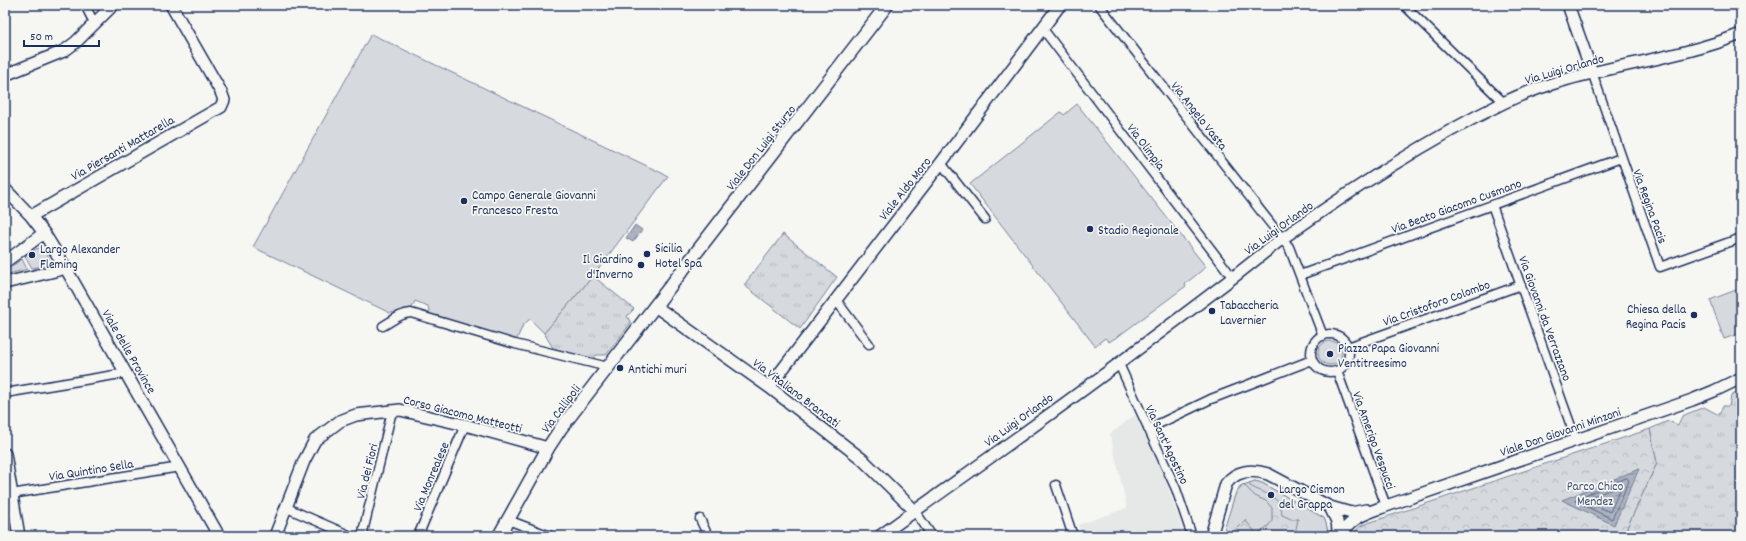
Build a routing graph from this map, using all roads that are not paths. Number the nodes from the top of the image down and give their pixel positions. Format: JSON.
{"nodes":[{"id":1,"x":85,"y":5,"type":"edge"},
{"id":2,"x":113,"y":5,"type":"edge"},
{"id":3,"x":172,"y":5,"type":"edge"},
{"id":4,"x":887,"y":5,"type":"edge"},
{"id":5,"x":1060,"y":5,"type":"edge"},
{"id":6,"x":1099,"y":5,"type":"edge"},
{"id":7,"x":1404,"y":5,"type":"edge"},
{"id":8,"x":1568,"y":5,"type":"edge"},
{"id":9,"x":94,"y":23,"type":"junction"},
{"id":10,"x":1043,"y":29,"type":"junction"},
{"id":11,"x":1741,"y":34,"type":"edge"},
{"id":12,"x":1592,"y":72,"type":"junction"},
{"id":13,"x":5,"y":76,"type":"edge"},
{"id":14,"x":1504,"y":103,"type":"junction"},
{"id":15,"x":1621,"y":158,"type":"junction"},
{"id":16,"x":941,"y":163,"type":"junction"},
{"id":17,"x":5,"y":189,"type":"edge"},
{"id":18,"x":1492,"y":204,"type":"junction"},
{"id":19,"x":31,"y":216,"type":"junction"},
{"id":20,"x":986,"y":219,"type":"dead end"},
{"id":21,"x":44,"y":233,"type":"junction"},
{"id":22,"x":1741,"y":238,"type":"edge"},
{"id":23,"x":1282,"y":239,"type":"junction"},
{"id":24,"x":5,"y":262,"type":"edge"},
{"id":25,"x":65,"y":267,"type":"junction"},
{"id":26,"x":1300,"y":274,"type":"junction"},
{"id":27,"x":1233,"y":278,"type":"junction"},
{"id":28,"x":5,"y":283,"type":"edge"},
{"id":29,"x":1521,"y":285,"type":"junction"},
{"id":30,"x":836,"y":300,"type":"junction"},
{"id":31,"x":655,"y":306,"type":"junction"},
{"id":32,"x":383,"y":326,"type":"dead end"},
{"id":33,"x":1323,"y":336,"type":"junction"},
{"id":34,"x":869,"y":344,"type":"dead end"},
{"id":35,"x":1348,"y":347,"type":"junction"},
{"id":36,"x":1312,"y":360,"type":"junction"},
{"id":37,"x":1119,"y":364,"type":"junction"},
{"id":38,"x":608,"y":367,"type":"junction"},
{"id":39,"x":1337,"y":371,"type":"junction"},
{"id":40,"x":127,"y":374,"type":"junction"},
{"id":41,"x":1741,"y":378,"type":"edge"},
{"id":42,"x":769,"y":387,"type":"junction"},
{"id":43,"x":5,"y":393,"type":"edge"},
{"id":44,"x":392,"y":411,"type":"junction"},
{"id":45,"x":465,"y":425,"type":"junction"},
{"id":46,"x":1148,"y":429,"type":"junction"},
{"id":47,"x":1576,"y":440,"type":"junction"},
{"id":48,"x":548,"y":448,"type":"junction"},
{"id":49,"x":5,"y":454,"type":"edge"},
{"id":50,"x":180,"y":467,"type":"junction"},
{"id":51,"x":1056,"y":485,"type":"dead end"},
{"id":52,"x":8,"y":495,"type":"edge"},
{"id":53,"x":1386,"y":506,"type":"junction"},
{"id":54,"x":1330,"y":507,"type":"junction"},
{"id":55,"x":287,"y":508,"type":"junction"},
{"id":56,"x":915,"y":511,"type":"junction"},
{"id":57,"x":700,"y":519,"type":"dead end"},
{"id":58,"x":508,"y":520,"type":"junction"},
{"id":59,"x":19,"y":536,"type":"edge"},
{"id":60,"x":219,"y":536,"type":"edge"},
{"id":61,"x":275,"y":536,"type":"edge"},
{"id":62,"x":351,"y":536,"type":"edge"},
{"id":63,"x":362,"y":536,"type":"edge"},
{"id":64,"x":418,"y":536,"type":"edge"},
{"id":65,"x":499,"y":536,"type":"edge"},
{"id":66,"x":550,"y":536,"type":"edge"},
{"id":67,"x":708,"y":536,"type":"edge"},
{"id":68,"x":880,"y":536,"type":"edge"},
{"id":69,"x":932,"y":536,"type":"edge"},
{"id":70,"x":1073,"y":536,"type":"edge"},
{"id":71,"x":1192,"y":536,"type":"edge"},
{"id":72,"x":1210,"y":536,"type":"edge"},
{"id":73,"x":1336,"y":536,"type":"edge"},
{"id":74,"x":1340,"y":536,"type":"edge"}],
"edges":[{"from":1,"to":9,"type":"street"},
{"from":2,"to":9,"type":"street"},
{"from":3,"to":19,"type":"street","name":"Via Piersanti Mattarella"},
{"from":4,"to":31,"type":"main road","name":"Viale Don Luigi Sturzo"},
{"from":5,"to":10,"type":"street","name":"Viale Aldo Moro"},
{"from":6,"to":23,"type":"street","name":"Via Angelo Vasta"},
{"from":7,"to":14,"type":"street"},
{"from":8,"to":12,"type":"street"},
{"from":9,"to":13,"type":"street"},
{"from":10,"to":16,"type":"street","name":"Viale Aldo Moro"},
{"from":10,"to":27,"type":"street","name":"Via Olimpia"},
{"from":11,"to":12,"type":"street","name":"Via Luigi Orlando"},
{"from":12,"to":14,"type":"street","name":"Via Luigi Orlando"},
{"from":12,"to":15,"type":"street","name":"Via Regina Pacis"},
{"from":14,"to":23,"type":"street","name":"Via Luigi Orlando"},
{"from":15,"to":18,"type":"street","name":"Via Beato Giacomo Cusmano"},
{"from":15,"to":22,"type":"street","name":"Via Regina Pacis"},
{"from":16,"to":20,"type":"street"},
{"from":16,"to":30,"type":"street","name":"Viale Aldo Moro"},
{"from":17,"to":19,"type":"street","name":"Viale delle Province"},
{"from":18,"to":26,"type":"street","name":"Via Beato Giacomo Cusmano"},
{"from":18,"to":29,"type":"street","name":"Via Giovanni da Verrazzano"},
{"from":19,"to":21,"type":"street","name":"Viale delle Province"},
{"from":21,"to":24,"type":"street"},
{"from":21,"to":25,"type":"street","name":"Viale delle Province"},
{"from":23,"to":26,"type":"street"},
{"from":23,"to":27,"type":"street","name":"Via Luigi Orlando"},
{"from":25,"to":28,"type":"street"},
{"from":25,"to":40,"type":"street","name":"Viale delle Province"},
{"from":26,"to":33,"type":"street"},
{"from":27,"to":37,"type":"street","name":"Via Luigi Orlando"},
{"from":29,"to":35,"type":"street","name":"Via Cristoforo Colombo"},
{"from":29,"to":47,"type":"street","name":"Via Giovanni da Verrazzano"},
{"from":30,"to":34,"type":"street"},
{"from":30,"to":42,"type":"street","name":"Viale Aldo Moro"},
{"from":31,"to":38,"type":"main road","name":"Via Callipoli"},
{"from":31,"to":42,"type":"street","name":"Via Vitaliano Brancati"},
{"from":32,"to":38,"type":"street"},
{"from":33,"to":35,"type":"street"},
{"from":33,"to":36,"type":"street"},
{"from":35,"to":39,"type":"street"},
{"from":36,"to":39,"type":"street"},
{"from":36,"to":46,"type":"street"},
{"from":37,"to":46,"type":"street","name":"Via Sant'Agostino"},
{"from":37,"to":56,"type":"street","name":"Via Luigi Orlando"},
{"from":38,"to":48,"type":"main road","name":"Via Callipoli"},
{"from":39,"to":53,"type":"street","name":"Via Amerigo Vespucci"},
{"from":40,"to":43,"type":"street"},
{"from":40,"to":50,"type":"street","name":"Viale delle Province"},
{"from":41,"to":47,"type":"street","name":"Viale Don Giovanni Minzoni"},
{"from":42,"to":56,"type":"street","name":"Via Vitaliano Brancati"},
{"from":44,"to":45,"type":"street","name":"Corso Giacomo Matteotti"},
{"from":44,"to":55,"type":"street","name":"Corso Giacomo Matteotti"},
{"from":44,"to":63,"type":"street","name":"Via dei Fiori"},
{"from":45,"to":48,"type":"street","name":"Corso Giacomo Matteotti"},
{"from":45,"to":64,"type":"street","name":"Via Monrealese"},
{"from":46,"to":71,"type":"street","name":"Via Sant'Agostino"},
{"from":47,"to":53,"type":"street","name":"Viale Don Giovanni Minzoni"},
{"from":48,"to":58,"type":"main road","name":"Via Callipoli"},
{"from":49,"to":52,"type":"street"},
{"from":50,"to":52,"type":"street","name":"Via Quintino Sella"},
{"from":50,"to":60,"type":"street","name":"Viale delle Province"},
{"from":51,"to":70,"type":"street"},
{"from":52,"to":59,"type":"street"},
{"from":53,"to":54,"type":"street"},
{"from":53,"to":74,"type":"street"},
{"from":54,"to":72,"type":"street"},
{"from":54,"to":73,"type":"street"},
{"from":55,"to":61,"type":"street","name":"Corso Giacomo Matteotti"},
{"from":55,"to":62,"type":"street"},
{"from":56,"to":68,"type":"street","name":"Via Luigi Orlando"},
{"from":56,"to":69,"type":"street"},
{"from":57,"to":67,"type":"street"},
{"from":58,"to":65,"type":"main road","name":"Via Callipoli"},
{"from":58,"to":66,"type":"street"}]}
